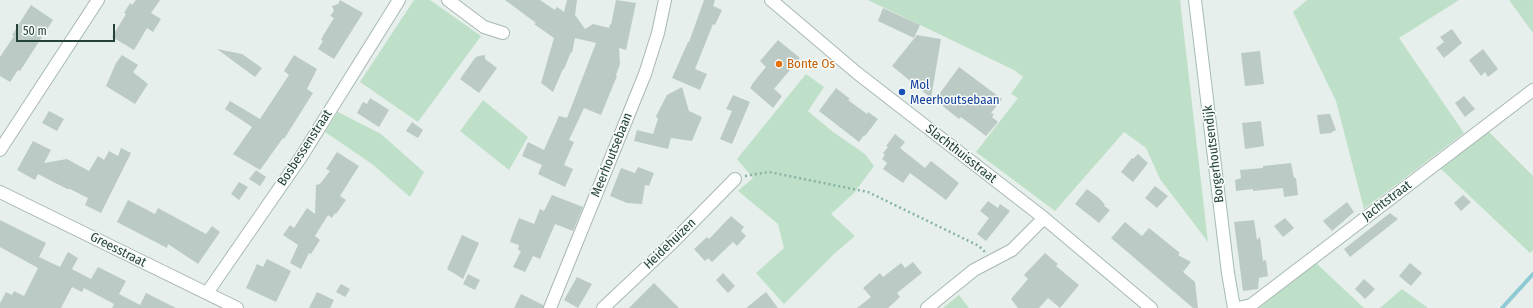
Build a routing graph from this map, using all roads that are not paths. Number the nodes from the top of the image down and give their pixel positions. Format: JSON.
{"nodes":[{"id":1,"x":98,"y":0,"type":"edge"},
{"id":2,"x":399,"y":0,"type":"edge"},
{"id":3,"x":448,"y":0,"type":"edge"},
{"id":4,"x":665,"y":0,"type":"edge"},
{"id":5,"x":771,"y":0,"type":"edge"},
{"id":6,"x":1195,"y":0,"type":"edge"},
{"id":7,"x":503,"y":33,"type":"dead end"},
{"id":8,"x":1533,"y":90,"type":"edge"},
{"id":9,"x":0,"y":150,"type":"edge"},
{"id":10,"x":735,"y":180,"type":"road end"},
{"id":11,"x":0,"y":192,"type":"edge"},
{"id":12,"x":1044,"y":218,"type":"junction"},
{"id":13,"x":207,"y":293,"type":"junction"},
{"id":14,"x":237,"y":308,"type":"edge"},
{"id":15,"x":550,"y":308,"type":"edge"},
{"id":16,"x":603,"y":308,"type":"edge"},
{"id":17,"x":927,"y":308,"type":"edge"},
{"id":18,"x":1151,"y":308,"type":"edge"},
{"id":19,"x":1234,"y":308,"type":"edge"},
{"id":20,"x":1238,"y":308,"type":"edge"}],
"edges":[{"from":1,"to":9,"type":"street"},
{"from":2,"to":13,"type":"street","name":"Bosbessenstraat"},
{"from":3,"to":7,"type":"street"},
{"from":4,"to":15,"type":"street","name":"Meerhoutsebaan"},
{"from":5,"to":12,"type":"street","name":"Slachthuisstraat"},
{"from":6,"to":19,"type":"street","name":"Borgerhoutsendijk"},
{"from":8,"to":20,"type":"street","name":"Jachtstraat"},
{"from":10,"to":16,"type":"street","name":"Heidehuizen"},
{"from":11,"to":13,"type":"street","name":"Greesstraat"},
{"from":12,"to":17,"type":"street"},
{"from":12,"to":18,"type":"street","name":"Slachthuisstraat"},
{"from":13,"to":14,"type":"street","name":"Greesstraat"}]}
